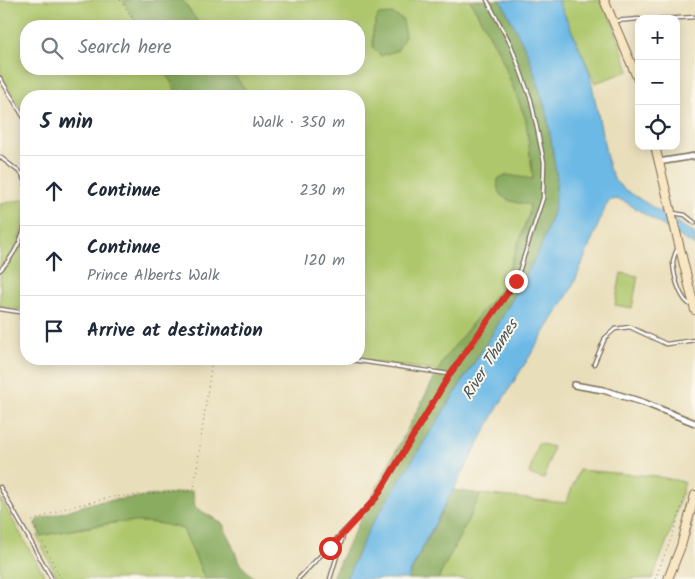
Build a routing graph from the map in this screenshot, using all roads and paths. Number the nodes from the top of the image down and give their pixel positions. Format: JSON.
{"nodes":[{"id":1,"x":120,"y":0,"type":"edge"},
{"id":2,"x":488,"y":0,"type":"edge"},
{"id":3,"x":604,"y":0,"type":"edge"},
{"id":4,"x":695,"y":17,"type":"edge"},
{"id":5,"x":680,"y":18,"type":"edge"},
{"id":6,"x":635,"y":19,"type":"edge"},
{"id":7,"x":134,"y":20,"type":"edge"},
{"id":8,"x":613,"y":21,"type":"junction"},
{"id":9,"x":635,"y":73,"type":"edge"},
{"id":10,"x":172,"y":75,"type":"edge"},
{"id":11,"x":0,"y":78,"type":"edge"},
{"id":12,"x":182,"y":90,"type":"edge"},
{"id":13,"x":20,"y":111,"type":"edge"},
{"id":14,"x":656,"y":150,"type":"edge"},
{"id":15,"x":695,"y":156,"type":"edge"},
{"id":16,"x":0,"y":157,"type":"edge"},
{"id":17,"x":658,"y":162,"type":"junction"},
{"id":18,"x":20,"y":172,"type":"edge"},
{"id":19,"x":672,"y":215,"type":"junction"},
{"id":20,"x":695,"y":223,"type":"edge"},
{"id":21,"x":20,"y":239,"type":"edge"},
{"id":22,"x":0,"y":270,"type":"edge"},
{"id":23,"x":695,"y":308,"type":"edge"},
{"id":24,"x":0,"y":309,"type":"edge"},
{"id":25,"x":20,"y":312,"type":"edge"},
{"id":26,"x":695,"y":340,"type":"edge"},
{"id":27,"x":365,"y":362,"type":"edge"},
{"id":28,"x":594,"y":364,"type":"dead end"},
{"id":29,"x":211,"y":365,"type":"edge"},
{"id":30,"x":450,"y":374,"type":"junction"},
{"id":31,"x":574,"y":385,"type":"dead end"},
{"id":32,"x":695,"y":423,"type":"edge"},
{"id":33,"x":0,"y":487,"type":"edge"},
{"id":34,"x":694,"y":493,"type":"edge"},
{"id":35,"x":692,"y":519,"type":"edge"},
{"id":36,"x":345,"y":532,"type":"junction"},
{"id":37,"x":52,"y":579,"type":"edge"},
{"id":38,"x":61,"y":579,"type":"edge"},
{"id":39,"x":298,"y":579,"type":"edge"},
{"id":40,"x":330,"y":579,"type":"edge"},
{"id":41,"x":655,"y":579,"type":"edge"},
{"id":42,"x":668,"y":579,"type":"edge"}],
"edges":[{"from":1,"to":7,"type":"path"},
{"from":2,"to":30,"type":"lane"},
{"from":3,"to":8,"type":"main road"},
{"from":4,"to":5,"type":"lane"},
{"from":6,"to":8,"type":"lane"},
{"from":8,"to":9,"type":"main road"},
{"from":10,"to":12,"type":"path"},
{"from":11,"to":13,"type":"lane"},
{"from":14,"to":17,"type":"main road"},
{"from":15,"to":17,"type":"street"},
{"from":16,"to":18,"type":"lane"},
{"from":17,"to":19,"type":"main road"},
{"from":19,"to":20,"type":"lane"},
{"from":19,"to":23,"type":"main road"},
{"from":21,"to":22,"type":"lane"},
{"from":24,"to":25,"type":"lane"},
{"from":26,"to":28,"type":"lane"},
{"from":27,"to":30,"type":"lane"},
{"from":29,"to":38,"type":"path"},
{"from":30,"to":36,"type":"lane"},
{"from":31,"to":32,"type":"street"},
{"from":33,"to":37,"type":"lane"},
{"from":34,"to":35,"type":"main road"},
{"from":34,"to":41,"type":"path"},
{"from":35,"to":42,"type":"main road"},
{"from":36,"to":39,"type":"lane"},
{"from":36,"to":40,"type":"lane"}]}
